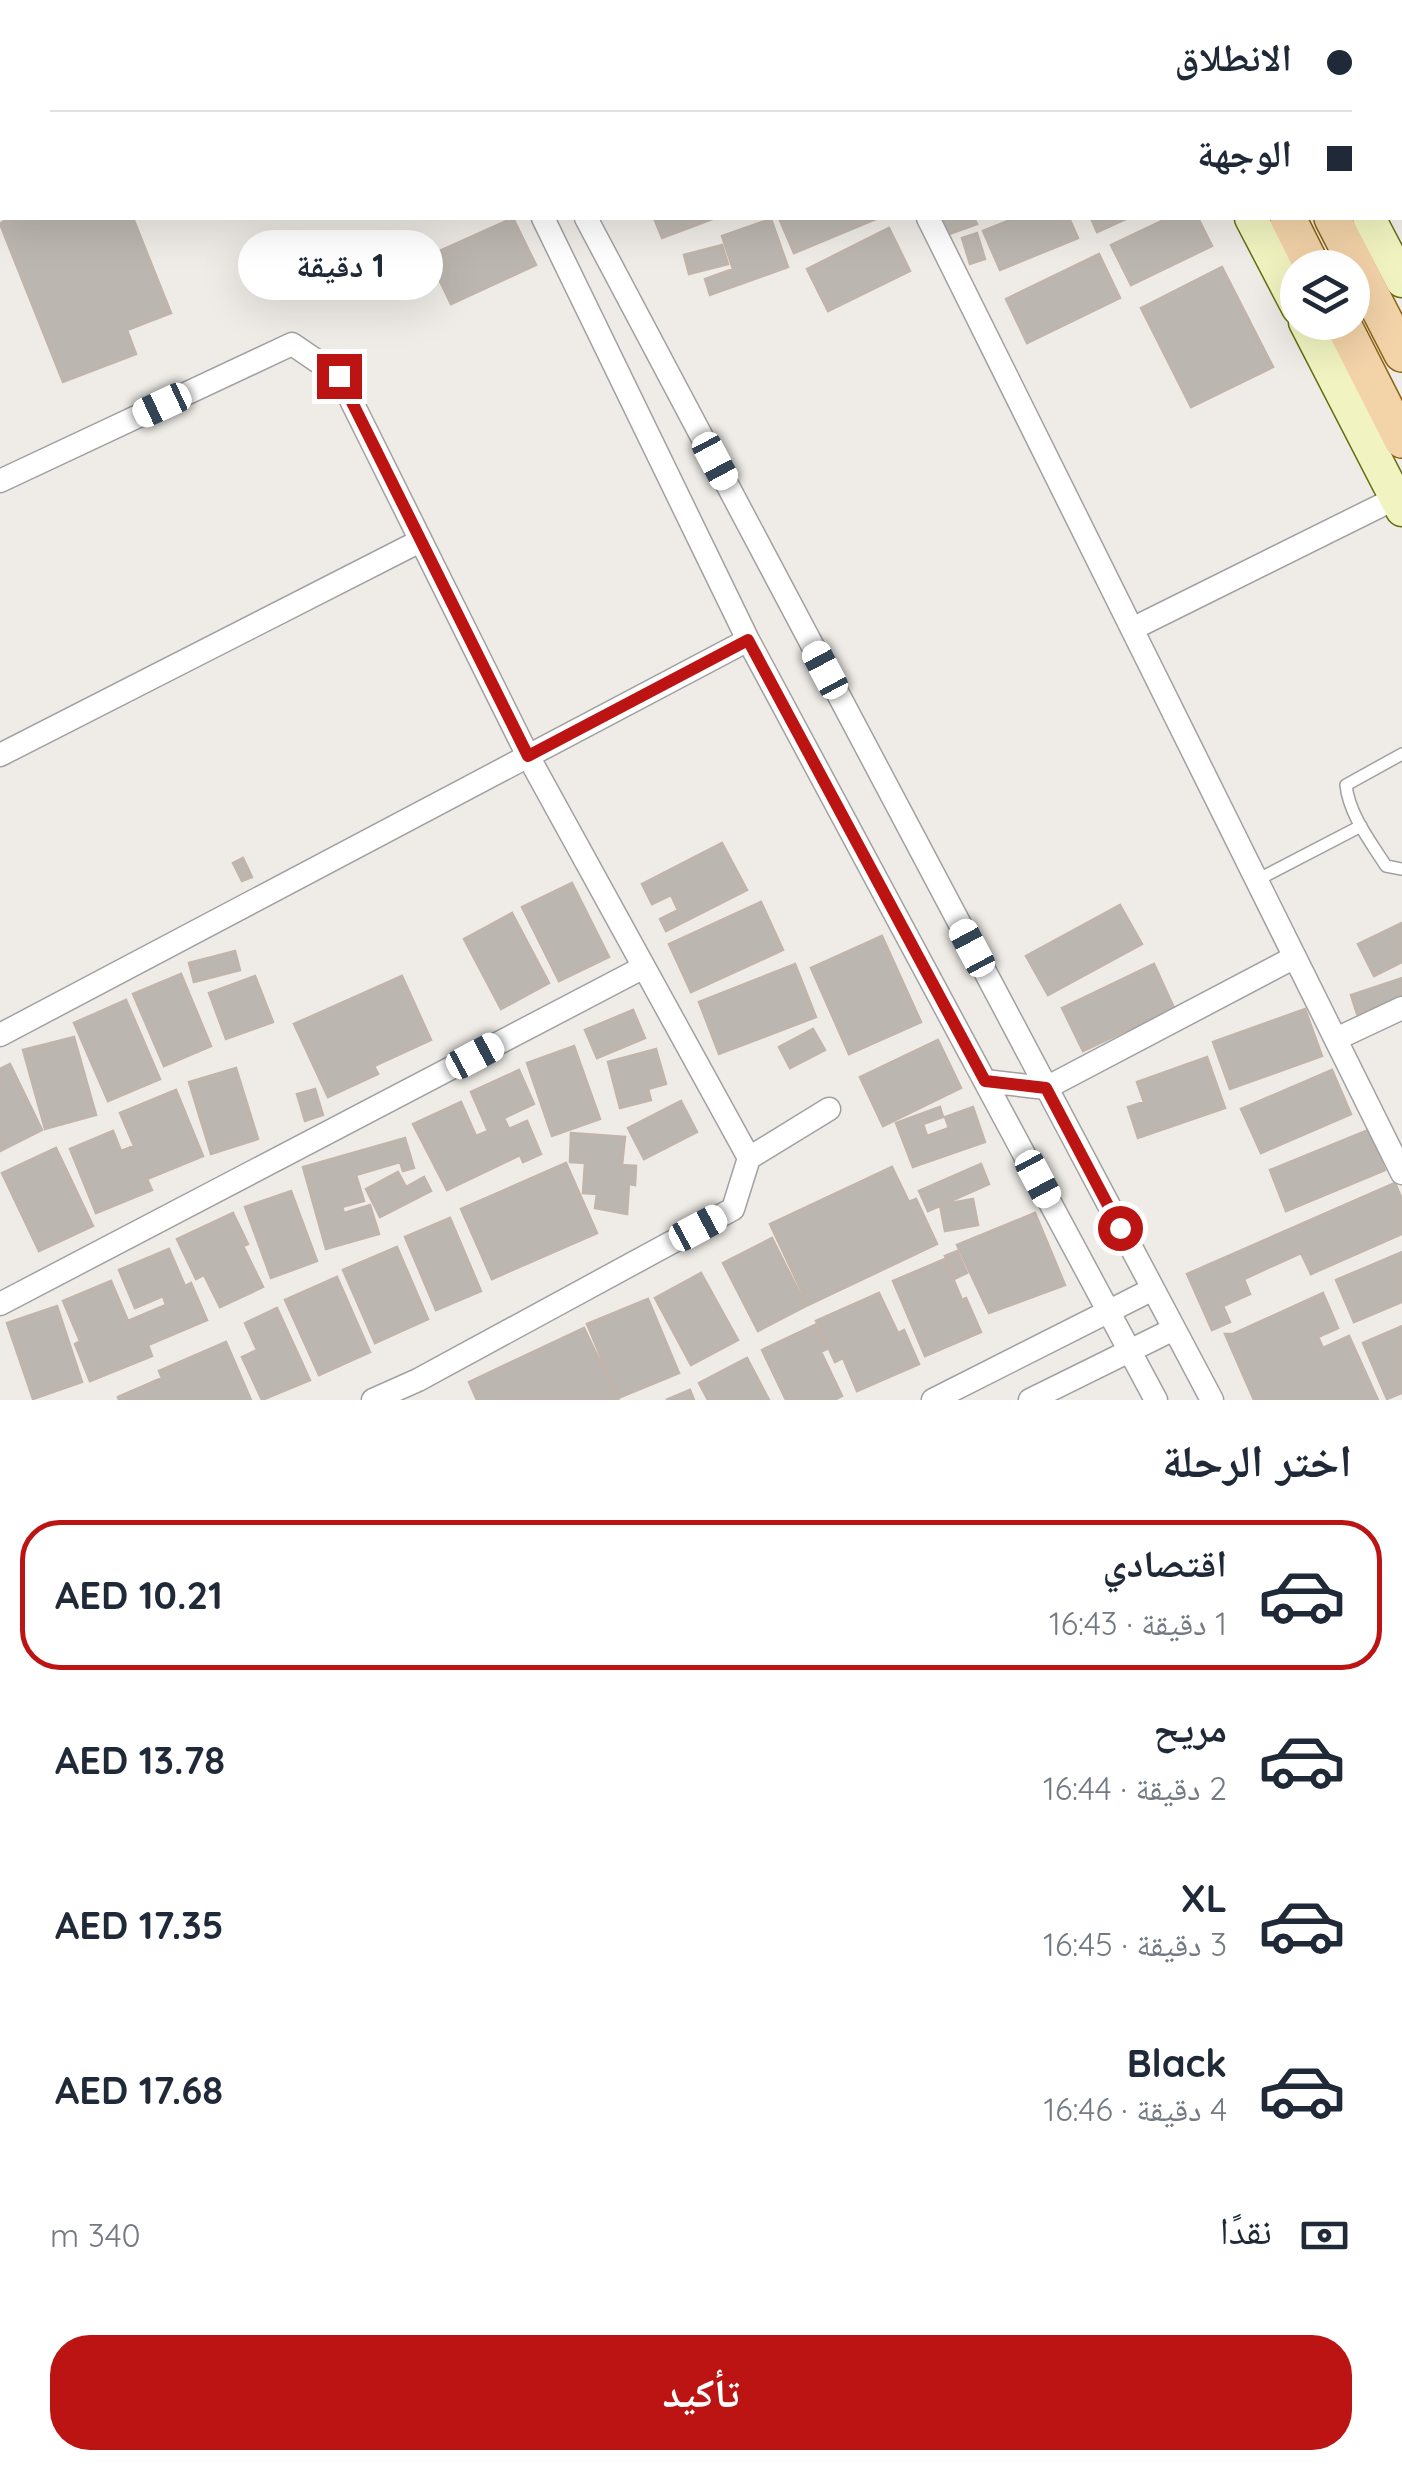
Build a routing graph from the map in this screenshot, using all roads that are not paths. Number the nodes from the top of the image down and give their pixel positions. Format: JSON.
{"nodes":[{"id":1,"x":544,"y":220,"type":"edge"},
{"id":2,"x":587,"y":220,"type":"edge"},
{"id":3,"x":929,"y":220,"type":"edge"},
{"id":4,"x":1251,"y":220,"type":"edge"},
{"id":5,"x":1289,"y":220,"type":"edge"},
{"id":6,"x":1333,"y":220,"type":"edge"},
{"id":7,"x":1371,"y":220,"type":"edge"},
{"id":8,"x":1305,"y":250,"type":"edge"},
{"id":9,"x":1400,"y":273,"type":"edge"},
{"id":10,"x":1280,"y":274,"type":"edge"},
{"id":11,"x":1314,"y":340,"type":"edge"},
{"id":12,"x":1351,"y":340,"type":"edge"},
{"id":13,"x":1402,"y":354,"type":"edge"},
{"id":14,"x":1402,"y":440,"type":"edge"},
{"id":15,"x":0,"y":481,"type":"edge"},
{"id":16,"x":1399,"y":504,"type":"edge"},
{"id":17,"x":420,"y":540,"type":"junction"},
{"id":18,"x":1132,"y":629,"type":"junction"},
{"id":19,"x":748,"y":640,"type":"junction"},
{"id":20,"x":1402,"y":754,"type":"edge"},
{"id":21,"x":0,"y":755,"type":"edge"},
{"id":22,"x":528,"y":756,"type":"junction"},
{"id":23,"x":1361,"y":826,"type":"junction"},
{"id":24,"x":1402,"y":869,"type":"edge"},
{"id":25,"x":1257,"y":880,"type":"junction"},
{"id":26,"x":1295,"y":957,"type":"junction"},
{"id":27,"x":644,"y":967,"type":"junction"},
{"id":28,"x":1400,"y":1013,"type":"edge"},
{"id":29,"x":0,"y":1035,"type":"edge"},
{"id":30,"x":1336,"y":1039,"type":"junction"},
{"id":31,"x":985,"y":1081,"type":"junction"},
{"id":32,"x":1046,"y":1088,"type":"junction"},
{"id":33,"x":828,"y":1109,"type":"dead end"},
{"id":34,"x":750,"y":1158,"type":"junction"},
{"id":35,"x":1402,"y":1173,"type":"edge"},
{"id":36,"x":1153,"y":1289,"type":"junction"},
{"id":37,"x":0,"y":1304,"type":"edge"},
{"id":38,"x":1109,"y":1310,"type":"junction"},
{"id":39,"x":1174,"y":1329,"type":"junction"},
{"id":40,"x":1130,"y":1350,"type":"junction"},
{"id":41,"x":423,"y":1390,"type":"edge"},
{"id":42,"x":373,"y":1400,"type":"edge"},
{"id":43,"x":933,"y":1400,"type":"edge"},
{"id":44,"x":1030,"y":1400,"type":"edge"},
{"id":45,"x":1156,"y":1400,"type":"edge"},
{"id":46,"x":1212,"y":1400,"type":"edge"}],
"edges":[{"from":1,"to":19,"type":"street"},
{"from":2,"to":32,"type":"street"},
{"from":3,"to":18,"type":"street"},
{"from":4,"to":10,"type":"main road"},
{"from":5,"to":8,"type":"main road"},
{"from":6,"to":13,"type":"main road"},
{"from":7,"to":9,"type":"main road"},
{"from":11,"to":16,"type":"main road"},
{"from":12,"to":14,"type":"main road"},
{"from":15,"to":17,"type":"street"},
{"from":16,"to":18,"type":"street"},
{"from":17,"to":21,"type":"street"},
{"from":17,"to":22,"type":"street"},
{"from":18,"to":25,"type":"street"},
{"from":19,"to":22,"type":"street"},
{"from":19,"to":31,"type":"street"},
{"from":20,"to":23,"type":"lane"},
{"from":22,"to":27,"type":"street"},
{"from":22,"to":29,"type":"street"},
{"from":23,"to":24,"type":"lane"},
{"from":23,"to":25,"type":"lane"},
{"from":25,"to":26,"type":"street"},
{"from":26,"to":30,"type":"street"},
{"from":26,"to":32,"type":"street"},
{"from":27,"to":34,"type":"street"},
{"from":27,"to":37,"type":"street"},
{"from":28,"to":30,"type":"street"},
{"from":30,"to":35,"type":"street"},
{"from":31,"to":32,"type":"street"},
{"from":31,"to":38,"type":"street"},
{"from":32,"to":36,"type":"street"},
{"from":33,"to":34,"type":"street"},
{"from":34,"to":41,"type":"street"},
{"from":36,"to":38,"type":"street"},
{"from":36,"to":39,"type":"street"},
{"from":38,"to":40,"type":"street"},
{"from":38,"to":43,"type":"street"},
{"from":39,"to":40,"type":"street"},
{"from":39,"to":46,"type":"street"},
{"from":40,"to":44,"type":"street"},
{"from":40,"to":45,"type":"street"},
{"from":41,"to":42,"type":"street"}]}
